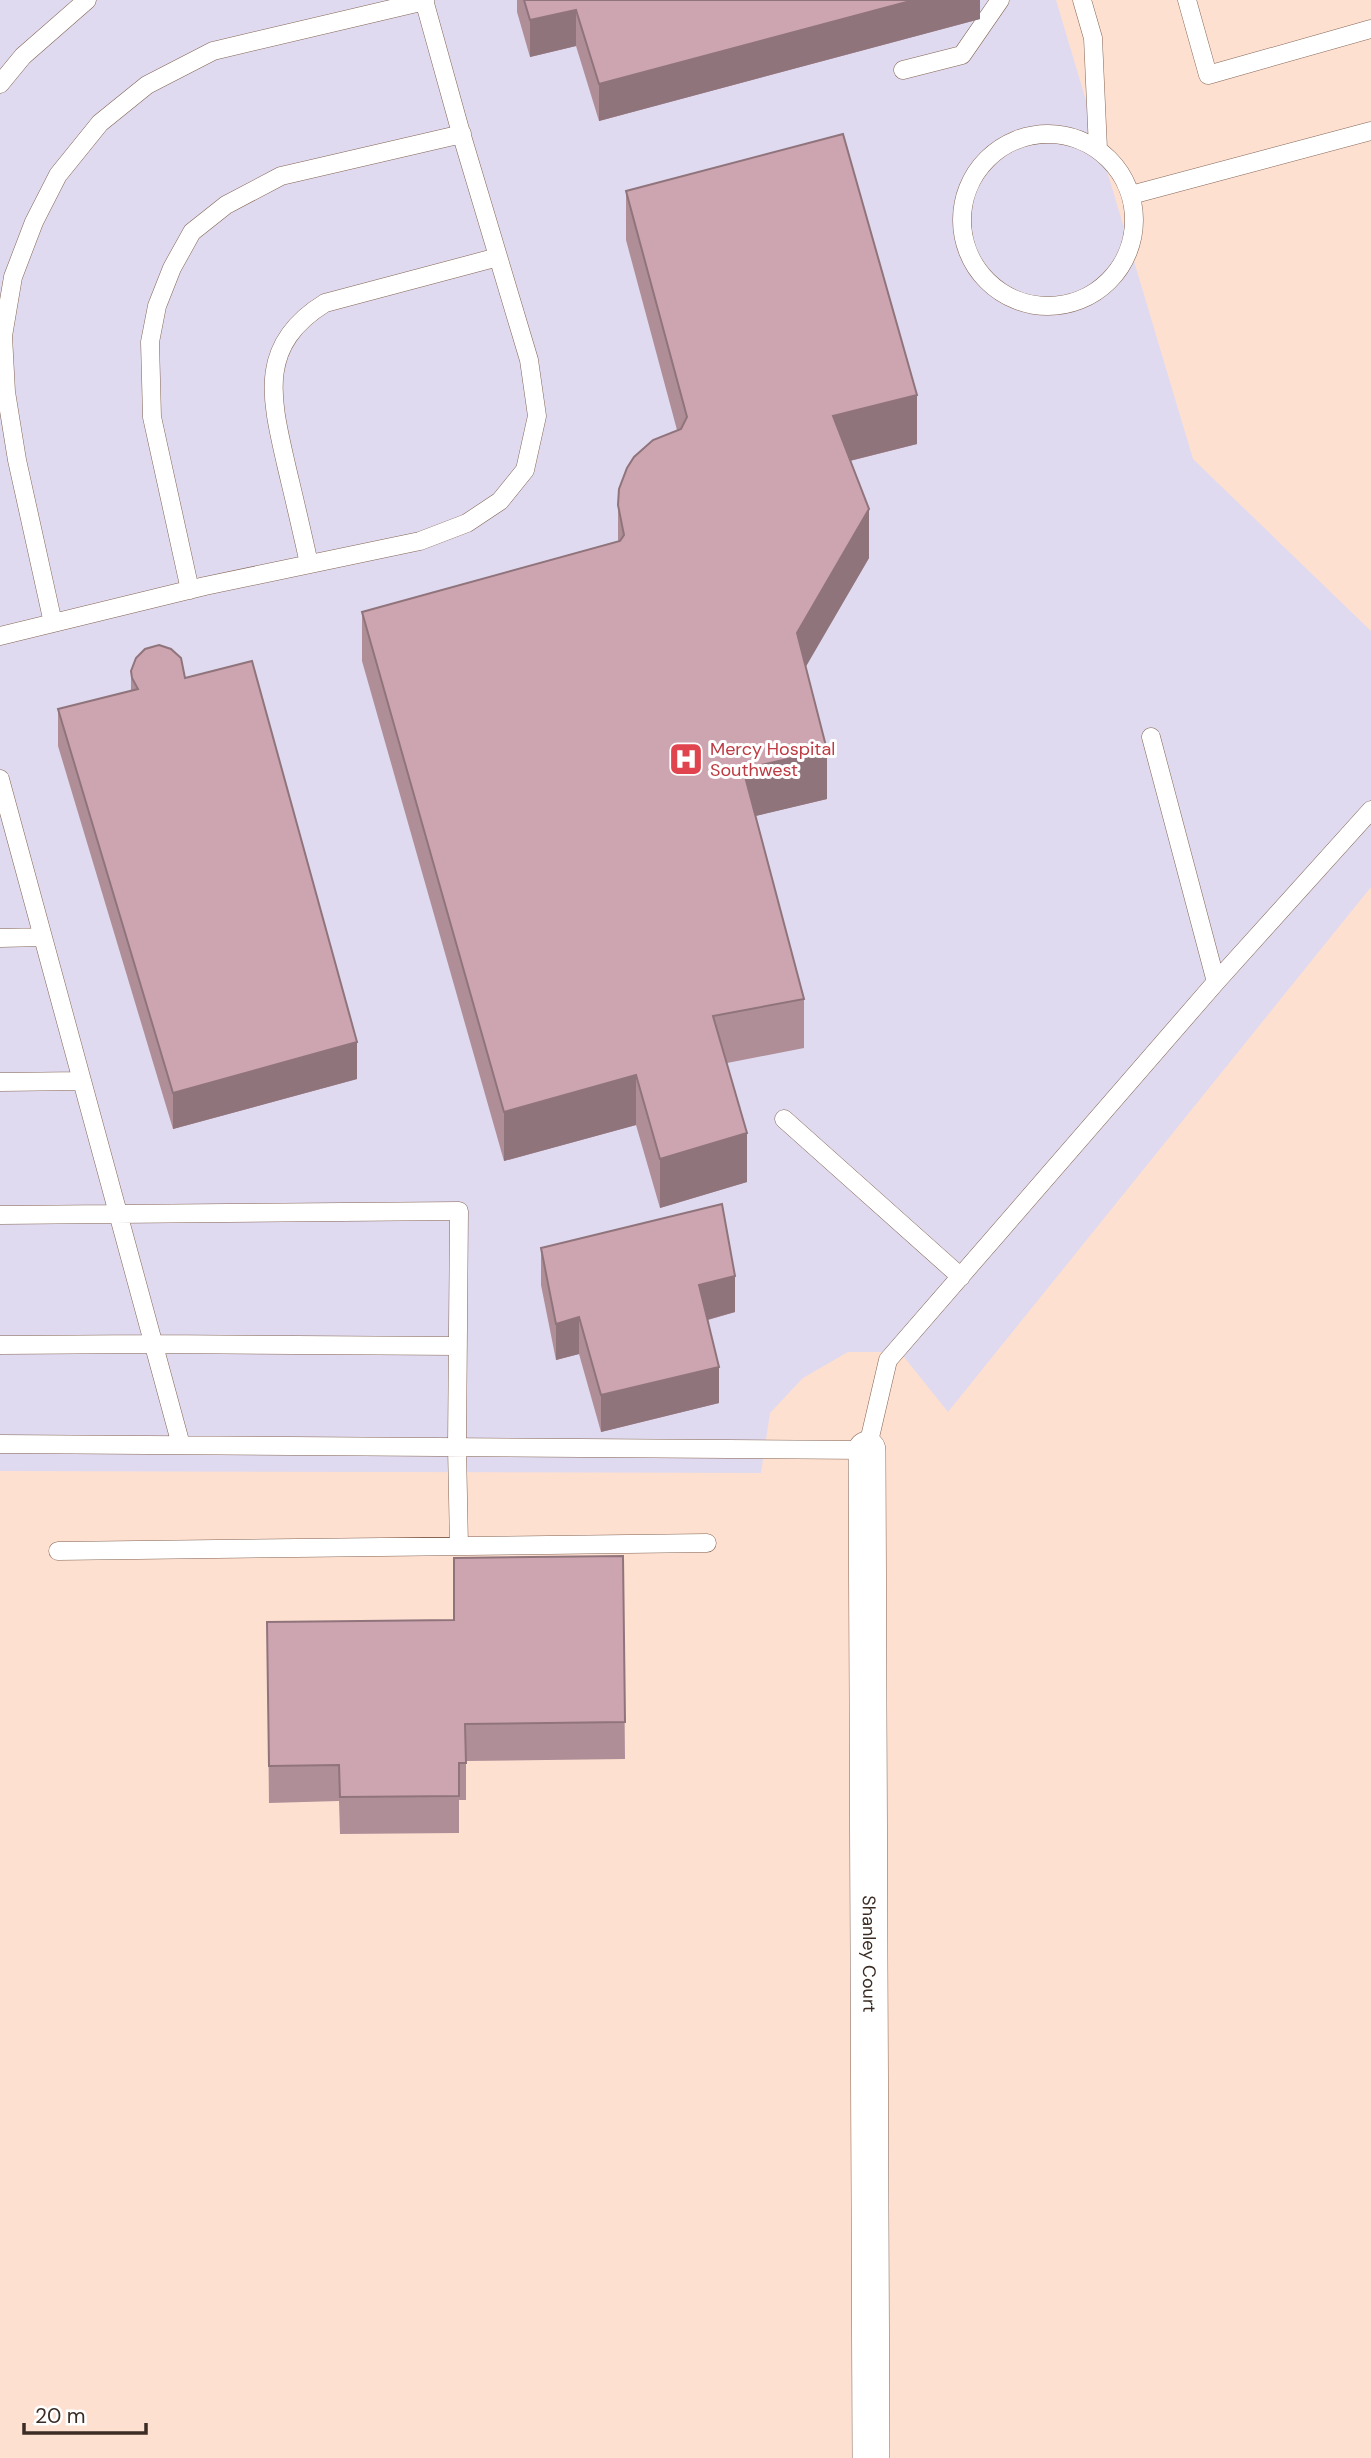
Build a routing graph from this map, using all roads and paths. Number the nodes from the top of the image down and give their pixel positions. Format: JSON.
{"nodes":[{"id":1,"x":88,"y":0,"type":"edge"},
{"id":2,"x":425,"y":0,"type":"edge"},
{"id":3,"x":1000,"y":0,"type":"edge"},
{"id":4,"x":1082,"y":0,"type":"edge"},
{"id":5,"x":1186,"y":0,"type":"edge"},
{"id":6,"x":1371,"y":29,"type":"edge"},
{"id":7,"x":904,"y":69,"type":"dead end"},
{"id":8,"x":0,"y":84,"type":"edge"},
{"id":9,"x":1371,"y":131,"type":"edge"},
{"id":10,"x":461,"y":134,"type":"junction"},
{"id":11,"x":1098,"y":149,"type":"junction"},
{"id":12,"x":1131,"y":195,"type":"junction"},
{"id":13,"x":498,"y":257,"type":"junction"},
{"id":14,"x":309,"y":564,"type":"junction"},
{"id":15,"x":190,"y":590,"type":"junction"},
{"id":16,"x":53,"y":623,"type":"junction"},
{"id":17,"x":0,"y":636,"type":"edge"},
{"id":18,"x":1151,"y":737,"type":"dead end"},
{"id":19,"x":0,"y":779,"type":"edge"},
{"id":20,"x":1371,"y":810,"type":"edge"},
{"id":21,"x":43,"y":937,"type":"junction"},
{"id":22,"x":0,"y":938,"type":"edge"},
{"id":23,"x":1216,"y":982,"type":"junction"},
{"id":24,"x":82,"y":1081,"type":"junction"},
{"id":25,"x":0,"y":1082,"type":"edge"},
{"id":26,"x":784,"y":1119,"type":"dead end"},
{"id":27,"x":0,"y":1215,"type":"edge"},
{"id":28,"x":119,"y":1215,"type":"junction"},
{"id":29,"x":961,"y":1277,"type":"junction"},
{"id":30,"x":153,"y":1344,"type":"junction"},
{"id":31,"x":0,"y":1345,"type":"edge"},
{"id":32,"x":458,"y":1346,"type":"junction"},
{"id":33,"x":0,"y":1444,"type":"edge"},
{"id":34,"x":181,"y":1446,"type":"junction"},
{"id":35,"x":457,"y":1447,"type":"junction"},
{"id":36,"x":867,"y":1450,"type":"junction"},
{"id":37,"x":707,"y":1543,"type":"dead end"},
{"id":38,"x":459,"y":1546,"type":"junction"},
{"id":39,"x":58,"y":1551,"type":"dead end"},
{"id":40,"x":871,"y":2458,"type":"edge"}],
"edges":[{"from":1,"to":8,"type":"lane"},
{"from":2,"to":10,"type":"lane"},
{"from":2,"to":16,"type":"lane"},
{"from":3,"to":7,"type":"lane"},
{"from":4,"to":11,"type":"lane"},
{"from":5,"to":6,"type":"lane"},
{"from":9,"to":12,"type":"lane"},
{"from":10,"to":13,"type":"lane"},
{"from":10,"to":15,"type":"lane"},
{"from":11,"to":12,"type":"lane"},
{"from":11,"to":12,"type":"lane"},
{"from":13,"to":14,"type":"lane"},
{"from":13,"to":14,"type":"lane"},
{"from":14,"to":15,"type":"lane"},
{"from":15,"to":16,"type":"lane"},
{"from":16,"to":17,"type":"lane"},
{"from":18,"to":23,"type":"lane"},
{"from":19,"to":21,"type":"lane"},
{"from":20,"to":23,"type":"lane"},
{"from":21,"to":22,"type":"lane"},
{"from":21,"to":24,"type":"lane"},
{"from":23,"to":29,"type":"lane"},
{"from":24,"to":25,"type":"lane"},
{"from":24,"to":28,"type":"lane"},
{"from":26,"to":29,"type":"lane"},
{"from":27,"to":28,"type":"lane"},
{"from":28,"to":30,"type":"lane"},
{"from":28,"to":32,"type":"lane"},
{"from":29,"to":36,"type":"lane"},
{"from":30,"to":31,"type":"lane"},
{"from":30,"to":32,"type":"lane"},
{"from":30,"to":34,"type":"lane"},
{"from":32,"to":35,"type":"lane"},
{"from":33,"to":34,"type":"lane"},
{"from":34,"to":35,"type":"lane"},
{"from":35,"to":36,"type":"lane"},
{"from":35,"to":38,"type":"lane"},
{"from":36,"to":40,"type":"street","name":"Shanley Court"},
{"from":37,"to":38,"type":"lane"},
{"from":38,"to":39,"type":"lane"}]}
